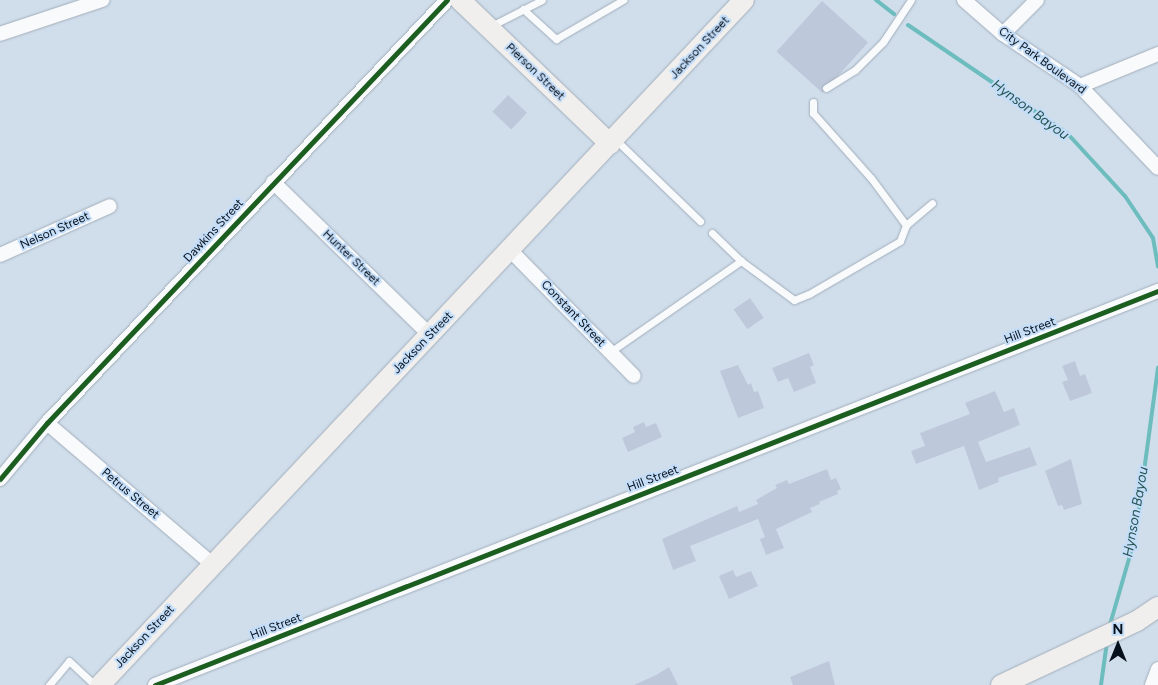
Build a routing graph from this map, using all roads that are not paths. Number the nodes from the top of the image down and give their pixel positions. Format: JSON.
{"nodes":[{"id":1,"x":102,"y":0,"type":"edge"},
{"id":2,"x":447,"y":0,"type":"edge"},
{"id":3,"x":460,"y":0,"type":"edge"},
{"id":4,"x":542,"y":0,"type":"edge"},
{"id":5,"x":623,"y":0,"type":"edge"},
{"id":6,"x":744,"y":0,"type":"edge"},
{"id":7,"x":911,"y":0,"type":"edge"},
{"id":8,"x":964,"y":0,"type":"edge"},
{"id":9,"x":1037,"y":0,"type":"edge"},
{"id":10,"x":76,"y":4,"type":"edge"},
{"id":11,"x":523,"y":9,"type":"junction"},
{"id":12,"x":488,"y":27,"type":"junction"},
{"id":13,"x":0,"y":34,"type":"edge"},
{"id":14,"x":1003,"y":34,"type":"junction"},
{"id":15,"x":1158,"y":54,"type":"edge"},
{"id":16,"x":1080,"y":86,"type":"junction"},
{"id":17,"x":826,"y":88,"type":"dead end"},
{"id":18,"x":813,"y":102,"type":"dead end"},
{"id":19,"x":612,"y":142,"type":"junction"},
{"id":20,"x":1158,"y":168,"type":"edge"},
{"id":21,"x":273,"y":182,"type":"junction"},
{"id":22,"x":932,"y":203,"type":"dead end"},
{"id":23,"x":110,"y":206,"type":"dead end"},
{"id":24,"x":700,"y":221,"type":"dead end"},
{"id":25,"x":906,"y":225,"type":"junction"},
{"id":26,"x":712,"y":232,"type":"dead end"},
{"id":27,"x":511,"y":251,"type":"junction"},
{"id":28,"x":0,"y":255,"type":"edge"},
{"id":29,"x":741,"y":261,"type":"junction"},
{"id":30,"x":1158,"y":291,"type":"edge"},
{"id":31,"x":430,"y":335,"type":"junction"},
{"id":32,"x":610,"y":352,"type":"junction"},
{"id":33,"x":634,"y":376,"type":"dead end"},
{"id":34,"x":47,"y":423,"type":"junction"},
{"id":35,"x":0,"y":480,"type":"edge"},
{"id":36,"x":213,"y":565,"type":"junction"},
{"id":37,"x":1158,"y":607,"type":"edge"},
{"id":38,"x":1158,"y":669,"type":"edge"},
{"id":39,"x":48,"y":685,"type":"edge"},
{"id":40,"x":95,"y":685,"type":"edge"},
{"id":41,"x":100,"y":685,"type":"edge"},
{"id":42,"x":155,"y":685,"type":"edge"},
{"id":43,"x":1001,"y":685,"type":"edge"},
{"id":44,"x":1152,"y":685,"type":"edge"}],
"edges":[{"from":1,"to":10,"type":"street"},
{"from":2,"to":21,"type":"street","name":"Dawkins Street"},
{"from":3,"to":12,"type":"main road","name":"Pierson Street"},
{"from":4,"to":11,"type":"lane"},
{"from":5,"to":11,"type":"lane"},
{"from":6,"to":19,"type":"main road","name":"Jackson Street"},
{"from":7,"to":17,"type":"lane"},
{"from":8,"to":14,"type":"street","name":"City Park Boulevard"},
{"from":9,"to":14,"type":"street"},
{"from":10,"to":13,"type":"street"},
{"from":11,"to":12,"type":"lane"},
{"from":12,"to":19,"type":"main road","name":"Pierson Street"},
{"from":14,"to":16,"type":"street","name":"City Park Boulevard"},
{"from":15,"to":16,"type":"street"},
{"from":16,"to":20,"type":"street","name":"City Park Boulevard"},
{"from":18,"to":25,"type":"lane"},
{"from":19,"to":24,"type":"lane"},
{"from":19,"to":27,"type":"main road","name":"Jackson Street"},
{"from":21,"to":31,"type":"street","name":"Hunter Street"},
{"from":21,"to":34,"type":"street","name":"Dawkins Street"},
{"from":22,"to":25,"type":"lane"},
{"from":23,"to":28,"type":"street","name":"Nelson Street"},
{"from":25,"to":29,"type":"lane"},
{"from":26,"to":29,"type":"lane"},
{"from":27,"to":31,"type":"main road","name":"Jackson Street"},
{"from":27,"to":32,"type":"street","name":"Constant Street"},
{"from":29,"to":32,"type":"lane"},
{"from":30,"to":42,"type":"street","name":"Hill Street"},
{"from":31,"to":36,"type":"main road","name":"Jackson Street"},
{"from":32,"to":33,"type":"street","name":"Constant Street"},
{"from":34,"to":35,"type":"street","name":"Dawkins Street"},
{"from":34,"to":36,"type":"street","name":"Petrus Street"},
{"from":36,"to":41,"type":"main road","name":"Jackson Street"},
{"from":37,"to":43,"type":"main road"},
{"from":38,"to":44,"type":"street"},
{"from":39,"to":40,"type":"lane"}]}
